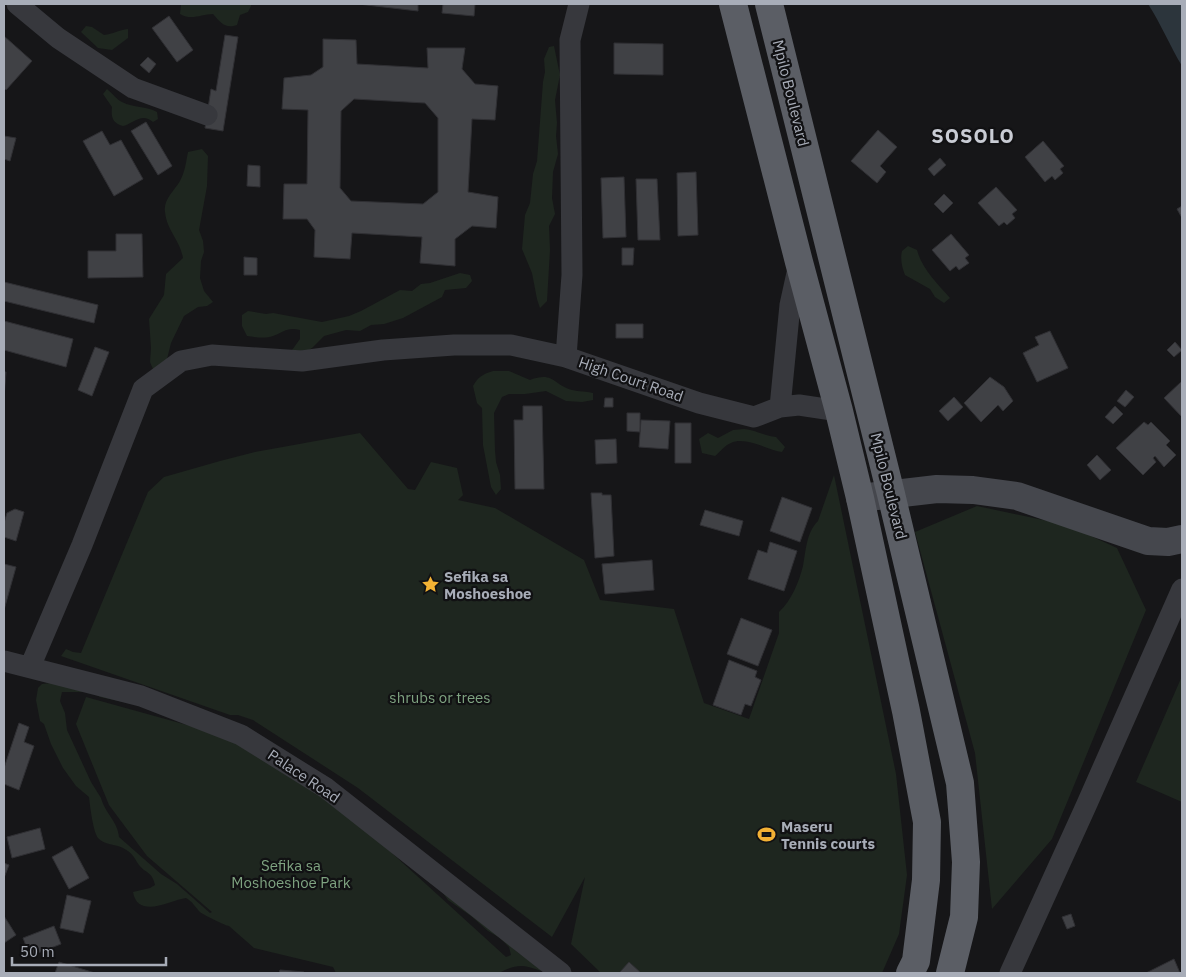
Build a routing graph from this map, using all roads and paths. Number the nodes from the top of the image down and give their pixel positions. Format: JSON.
{"nodes":[{"id":1,"x":17,"y":4,"type":"edge"},
{"id":2,"x":579,"y":4,"type":"edge"},
{"id":3,"x":733,"y":4,"type":"edge"},
{"id":4,"x":769,"y":4,"type":"edge"},
{"id":5,"x":207,"y":115,"type":"dead end"},
{"id":6,"x":799,"y":262,"type":"junction"},
{"id":7,"x":566,"y":357,"type":"junction"},
{"id":8,"x":780,"y":407,"type":"junction"},
{"id":9,"x":839,"y":411,"type":"junction"},
{"id":10,"x":891,"y":494,"type":"junction"},
{"id":11,"x":860,"y":498,"type":"junction"},
{"id":12,"x":1182,"y":540,"type":"edge"},
{"id":13,"x":1182,"y":589,"type":"edge"},
{"id":14,"x":4,"y":661,"type":"edge"},
{"id":15,"x":30,"y":668,"type":"junction"},
{"id":16,"x":561,"y":973,"type":"edge"},
{"id":17,"x":910,"y":973,"type":"edge"},
{"id":18,"x":950,"y":973,"type":"edge"},
{"id":19,"x":1010,"y":973,"type":"edge"}],
"edges":[{"from":1,"to":5,"type":"street"},
{"from":2,"to":7,"type":"street","name":"High Court Road"},
{"from":3,"to":6,"type":"highway","name":"Mpilo Boulevard"},
{"from":4,"to":10,"type":"highway","name":"Mpilo Boulevard"},
{"from":6,"to":8,"type":"street"},
{"from":6,"to":9,"type":"highway","name":"Mpilo Boulevard"},
{"from":7,"to":8,"type":"street","name":"High Court Road"},
{"from":7,"to":15,"type":"street"},
{"from":8,"to":9,"type":"street","name":"High Court Road"},
{"from":9,"to":11,"type":"highway","name":"Mpilo Boulevard"},
{"from":10,"to":11,"type":"main road"},
{"from":10,"to":12,"type":"main road"},
{"from":10,"to":18,"type":"highway","name":"Mpilo Boulevard"},
{"from":11,"to":17,"type":"highway","name":"Mpilo Boulevard"},
{"from":13,"to":19,"type":"street"},
{"from":14,"to":15,"type":"street","name":"Palace Road"},
{"from":15,"to":16,"type":"street","name":"Palace Road"}]}
